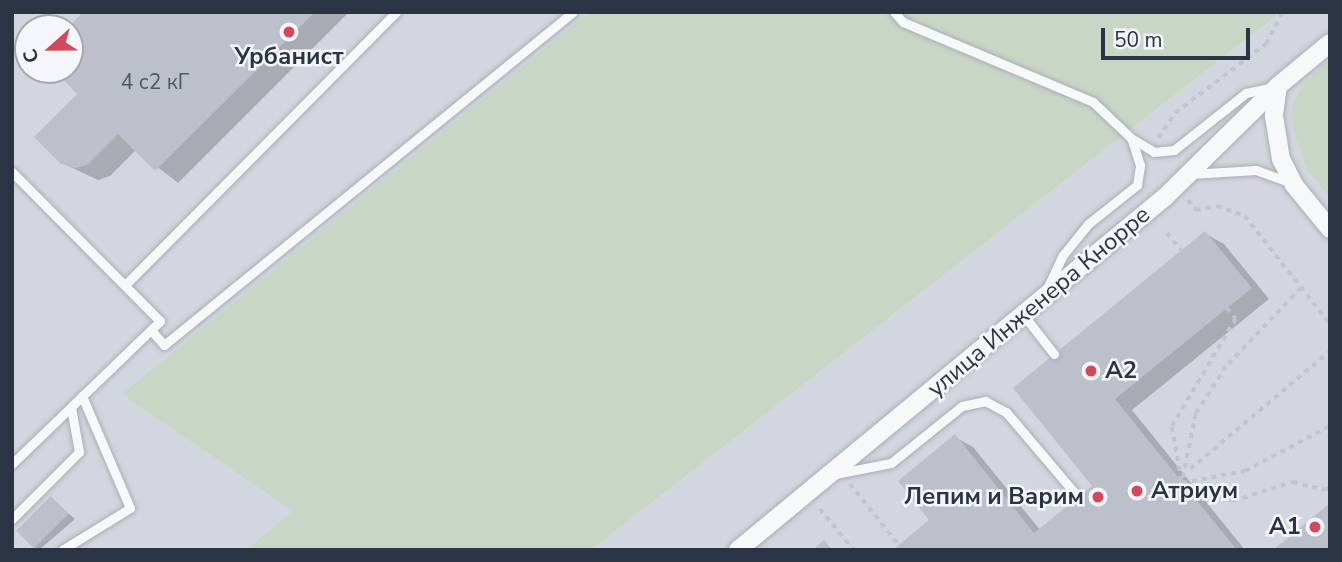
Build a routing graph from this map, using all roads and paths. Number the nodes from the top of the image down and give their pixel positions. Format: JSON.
{"nodes":[{"id":1,"x":396,"y":12,"type":"edge"},
{"id":2,"x":573,"y":12,"type":"edge"},
{"id":3,"x":894,"y":12,"type":"edge"},
{"id":4,"x":1282,"y":12,"type":"edge"},
{"id":5,"x":1330,"y":43,"type":"edge"},
{"id":6,"x":1278,"y":86,"type":"junction"},
{"id":7,"x":1131,"y":138,"type":"junction"},
{"id":8,"x":1153,"y":152,"type":"junction"},
{"id":9,"x":12,"y":172,"type":"edge"},
{"id":10,"x":1188,"y":174,"type":"junction"},
{"id":11,"x":1294,"y":185,"type":"junction"},
{"id":12,"x":1196,"y":210,"type":"dead end"},
{"id":13,"x":1330,"y":229,"type":"edge"},
{"id":14,"x":1167,"y":233,"type":"dead end"},
{"id":15,"x":1182,"y":251,"type":"dead end"},
{"id":16,"x":125,"y":285,"type":"junction"},
{"id":17,"x":1301,"y":288,"type":"junction"},
{"id":18,"x":1040,"y":304,"type":"junction"},
{"id":19,"x":1227,"y":308,"type":"dead end"},
{"id":20,"x":1025,"y":317,"type":"junction"},
{"id":21,"x":1330,"y":324,"type":"edge"},
{"id":22,"x":150,"y":330,"type":"junction"},
{"id":23,"x":1330,"y":351,"type":"edge"},
{"id":24,"x":1054,"y":354,"type":"dead end"},
{"id":25,"x":82,"y":396,"type":"junction"},
{"id":26,"x":71,"y":407,"type":"junction"},
{"id":27,"x":1330,"y":426,"type":"edge"},
{"id":28,"x":12,"y":464,"type":"edge"},
{"id":29,"x":1190,"y":470,"type":"dead end"},
{"id":30,"x":830,"y":475,"type":"junction"},
{"id":31,"x":1182,"y":483,"type":"junction"},
{"id":32,"x":850,"y":484,"type":"dead end"},
{"id":33,"x":1330,"y":487,"type":"edge"},
{"id":34,"x":1078,"y":497,"type":"dead end"},
{"id":35,"x":820,"y":509,"type":"dead end"},
{"id":36,"x":12,"y":519,"type":"edge"},
{"id":37,"x":899,"y":545,"type":"dead end"},
{"id":38,"x":62,"y":550,"type":"edge"},
{"id":39,"x":738,"y":550,"type":"edge"},
{"id":40,"x":854,"y":550,"type":"edge"}],
"edges":[{"from":1,"to":16,"type":"lane"},
{"from":2,"to":22,"type":"lane"},
{"from":3,"to":7,"type":"lane"},
{"from":4,"to":8,"type":"path"},
{"from":5,"to":6,"type":"street","name":"улица Инженера Кнорре"},
{"from":6,"to":8,"type":"lane"},
{"from":6,"to":10,"type":"street","name":"улица Инженера Кнорре"},
{"from":6,"to":11,"type":"street"},
{"from":7,"to":8,"type":"lane"},
{"from":7,"to":18,"type":"lane"},
{"from":9,"to":16,"type":"lane"},
{"from":10,"to":11,"type":"lane"},
{"from":10,"to":18,"type":"street","name":"улица Инженера Кнорре"},
{"from":11,"to":13,"type":"street"},
{"from":12,"to":17,"type":"path"},
{"from":14,"to":15,"type":"path"},
{"from":16,"to":22,"type":"lane"},
{"from":17,"to":21,"type":"path"},
{"from":17,"to":31,"type":"path"},
{"from":18,"to":20,"type":"street","name":"улица Инженера Кнорре"},
{"from":19,"to":31,"type":"path"},
{"from":20,"to":24,"type":"lane"},
{"from":20,"to":30,"type":"street","name":"улица Инженера Кнорре"},
{"from":22,"to":25,"type":"lane"},
{"from":23,"to":29,"type":"path"},
{"from":25,"to":26,"type":"lane"},
{"from":25,"to":38,"type":"lane"},
{"from":26,"to":28,"type":"lane"},
{"from":26,"to":36,"type":"lane"},
{"from":27,"to":31,"type":"path"},
{"from":30,"to":34,"type":"lane"},
{"from":30,"to":39,"type":"street","name":"улица Инженера Кнорре"},
{"from":31,"to":33,"type":"path"},
{"from":32,"to":37,"type":"path"},
{"from":35,"to":40,"type":"path"}]}
